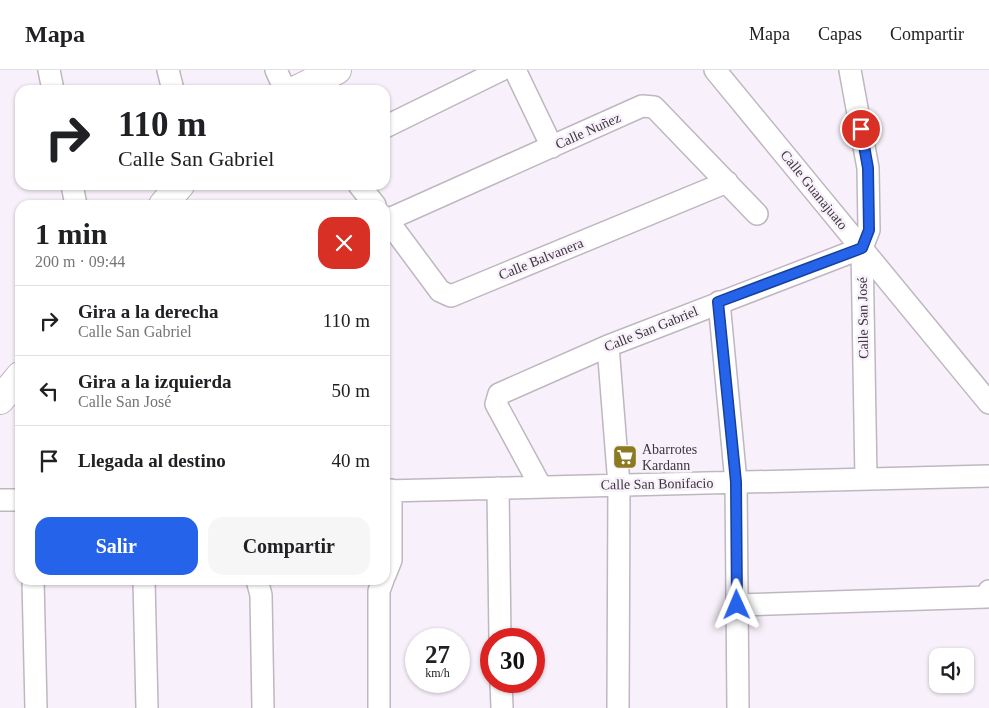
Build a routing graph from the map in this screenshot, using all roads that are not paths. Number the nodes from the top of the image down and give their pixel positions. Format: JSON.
{"nodes":[{"id":1,"x":49,"y":70,"type":"edge"},
{"id":2,"x":168,"y":70,"type":"edge"},
{"id":3,"x":276,"y":70,"type":"edge"},
{"id":4,"x":338,"y":70,"type":"edge"},
{"id":5,"x":501,"y":70,"type":"edge"},
{"id":6,"x":515,"y":70,"type":"edge"},
{"id":7,"x":850,"y":70,"type":"edge"},
{"id":8,"x":718,"y":72,"type":"edge"},
{"id":9,"x":52,"y":85,"type":"edge"},
{"id":10,"x":172,"y":85,"type":"edge"},
{"id":11,"x":283,"y":85,"type":"edge"},
{"id":12,"x":306,"y":85,"type":"edge"},
{"id":13,"x":390,"y":125,"type":"edge"},
{"id":14,"x":552,"y":147,"type":"junction"},
{"id":15,"x":727,"y":182,"type":"junction"},
{"id":16,"x":176,"y":190,"type":"edge"},
{"id":17,"x":363,"y":190,"type":"edge"},
{"id":18,"x":167,"y":200,"type":"edge"},
{"id":19,"x":371,"y":200,"type":"edge"},
{"id":20,"x":390,"y":211,"type":"edge"},
{"id":21,"x":757,"y":214,"type":"dead end"},
{"id":22,"x":390,"y":223,"type":"edge"},
{"id":23,"x":862,"y":248,"type":"junction"},
{"id":24,"x":718,"y":302,"type":"junction"},
{"id":25,"x":608,"y":346,"type":"junction"},
{"id":26,"x":15,"y":382,"type":"edge"},
{"id":27,"x":0,"y":400,"type":"edge"},
{"id":28,"x":989,"y":403,"type":"edge"},
{"id":29,"x":989,"y":476,"type":"edge"},
{"id":30,"x":866,"y":479,"type":"junction"},
{"id":31,"x":736,"y":482,"type":"junction"},
{"id":32,"x":619,"y":485,"type":"junction"},
{"id":33,"x":541,"y":487,"type":"junction"},
{"id":34,"x":498,"y":488,"type":"junction"},
{"id":35,"x":390,"y":491,"type":"edge"},
{"id":36,"x":0,"y":500,"type":"edge"},
{"id":37,"x":15,"y":500,"type":"edge"},
{"id":38,"x":33,"y":585,"type":"edge"},
{"id":39,"x":144,"y":585,"type":"edge"},
{"id":40,"x":382,"y":585,"type":"edge"},
{"id":41,"x":259,"y":588,"type":"edge"},
{"id":42,"x":988,"y":594,"type":"edge"},
{"id":43,"x":737,"y":605,"type":"junction"},
{"id":44,"x":500,"y":628,"type":"edge"},
{"id":45,"x":501,"y":693,"type":"edge"},
{"id":46,"x":36,"y":708,"type":"edge"},
{"id":47,"x":147,"y":708,"type":"edge"},
{"id":48,"x":263,"y":708,"type":"edge"},
{"id":49,"x":379,"y":708,"type":"edge"},
{"id":50,"x":502,"y":708,"type":"edge"},
{"id":51,"x":618,"y":708,"type":"edge"},
{"id":52,"x":738,"y":708,"type":"edge"}],
"edges":[{"from":1,"to":9,"type":"street"},
{"from":2,"to":10,"type":"street"},
{"from":3,"to":11,"type":"street"},
{"from":4,"to":12,"type":"street"},
{"from":5,"to":13,"type":"street"},
{"from":6,"to":14,"type":"street"},
{"from":7,"to":23,"type":"street","name":"Calle San José"},
{"from":8,"to":23,"type":"street","name":"Calle Guanajuato"},
{"from":14,"to":15,"type":"street","name":"Calle Nuñez"},
{"from":14,"to":20,"type":"street","name":"Calle Nuñez"},
{"from":15,"to":21,"type":"street","name":"Calle Nuñez"},
{"from":15,"to":22,"type":"street","name":"Calle Balvanera"},
{"from":16,"to":18,"type":"street"},
{"from":17,"to":19,"type":"street","name":"Calle Balvanera"},
{"from":23,"to":24,"type":"street","name":"Calle San Gabriel"},
{"from":23,"to":28,"type":"street","name":"Calle Guanajuato"},
{"from":23,"to":30,"type":"street","name":"Calle San José"},
{"from":24,"to":25,"type":"street","name":"Calle San Gabriel"},
{"from":24,"to":31,"type":"street"},
{"from":25,"to":32,"type":"street"},
{"from":25,"to":33,"type":"street","name":"Calle San Gabriel"},
{"from":26,"to":27,"type":"street"},
{"from":29,"to":30,"type":"street","name":"Calle San Bonifacio"},
{"from":30,"to":31,"type":"street","name":"Calle San Bonifacio"},
{"from":31,"to":32,"type":"street","name":"Calle San Bonifacio"},
{"from":31,"to":43,"type":"street"},
{"from":32,"to":33,"type":"street","name":"Calle San Bonifacio"},
{"from":32,"to":51,"type":"street"},
{"from":33,"to":34,"type":"street","name":"Calle San Bonifacio"},
{"from":34,"to":35,"type":"street","name":"Calle San Bonifacio"},
{"from":34,"to":44,"type":"street"},
{"from":36,"to":37,"type":"street"},
{"from":38,"to":46,"type":"street"},
{"from":39,"to":47,"type":"street"},
{"from":40,"to":49,"type":"street"},
{"from":41,"to":48,"type":"street"},
{"from":42,"to":43,"type":"street"},
{"from":43,"to":52,"type":"street"},
{"from":45,"to":50,"type":"street"}]}
